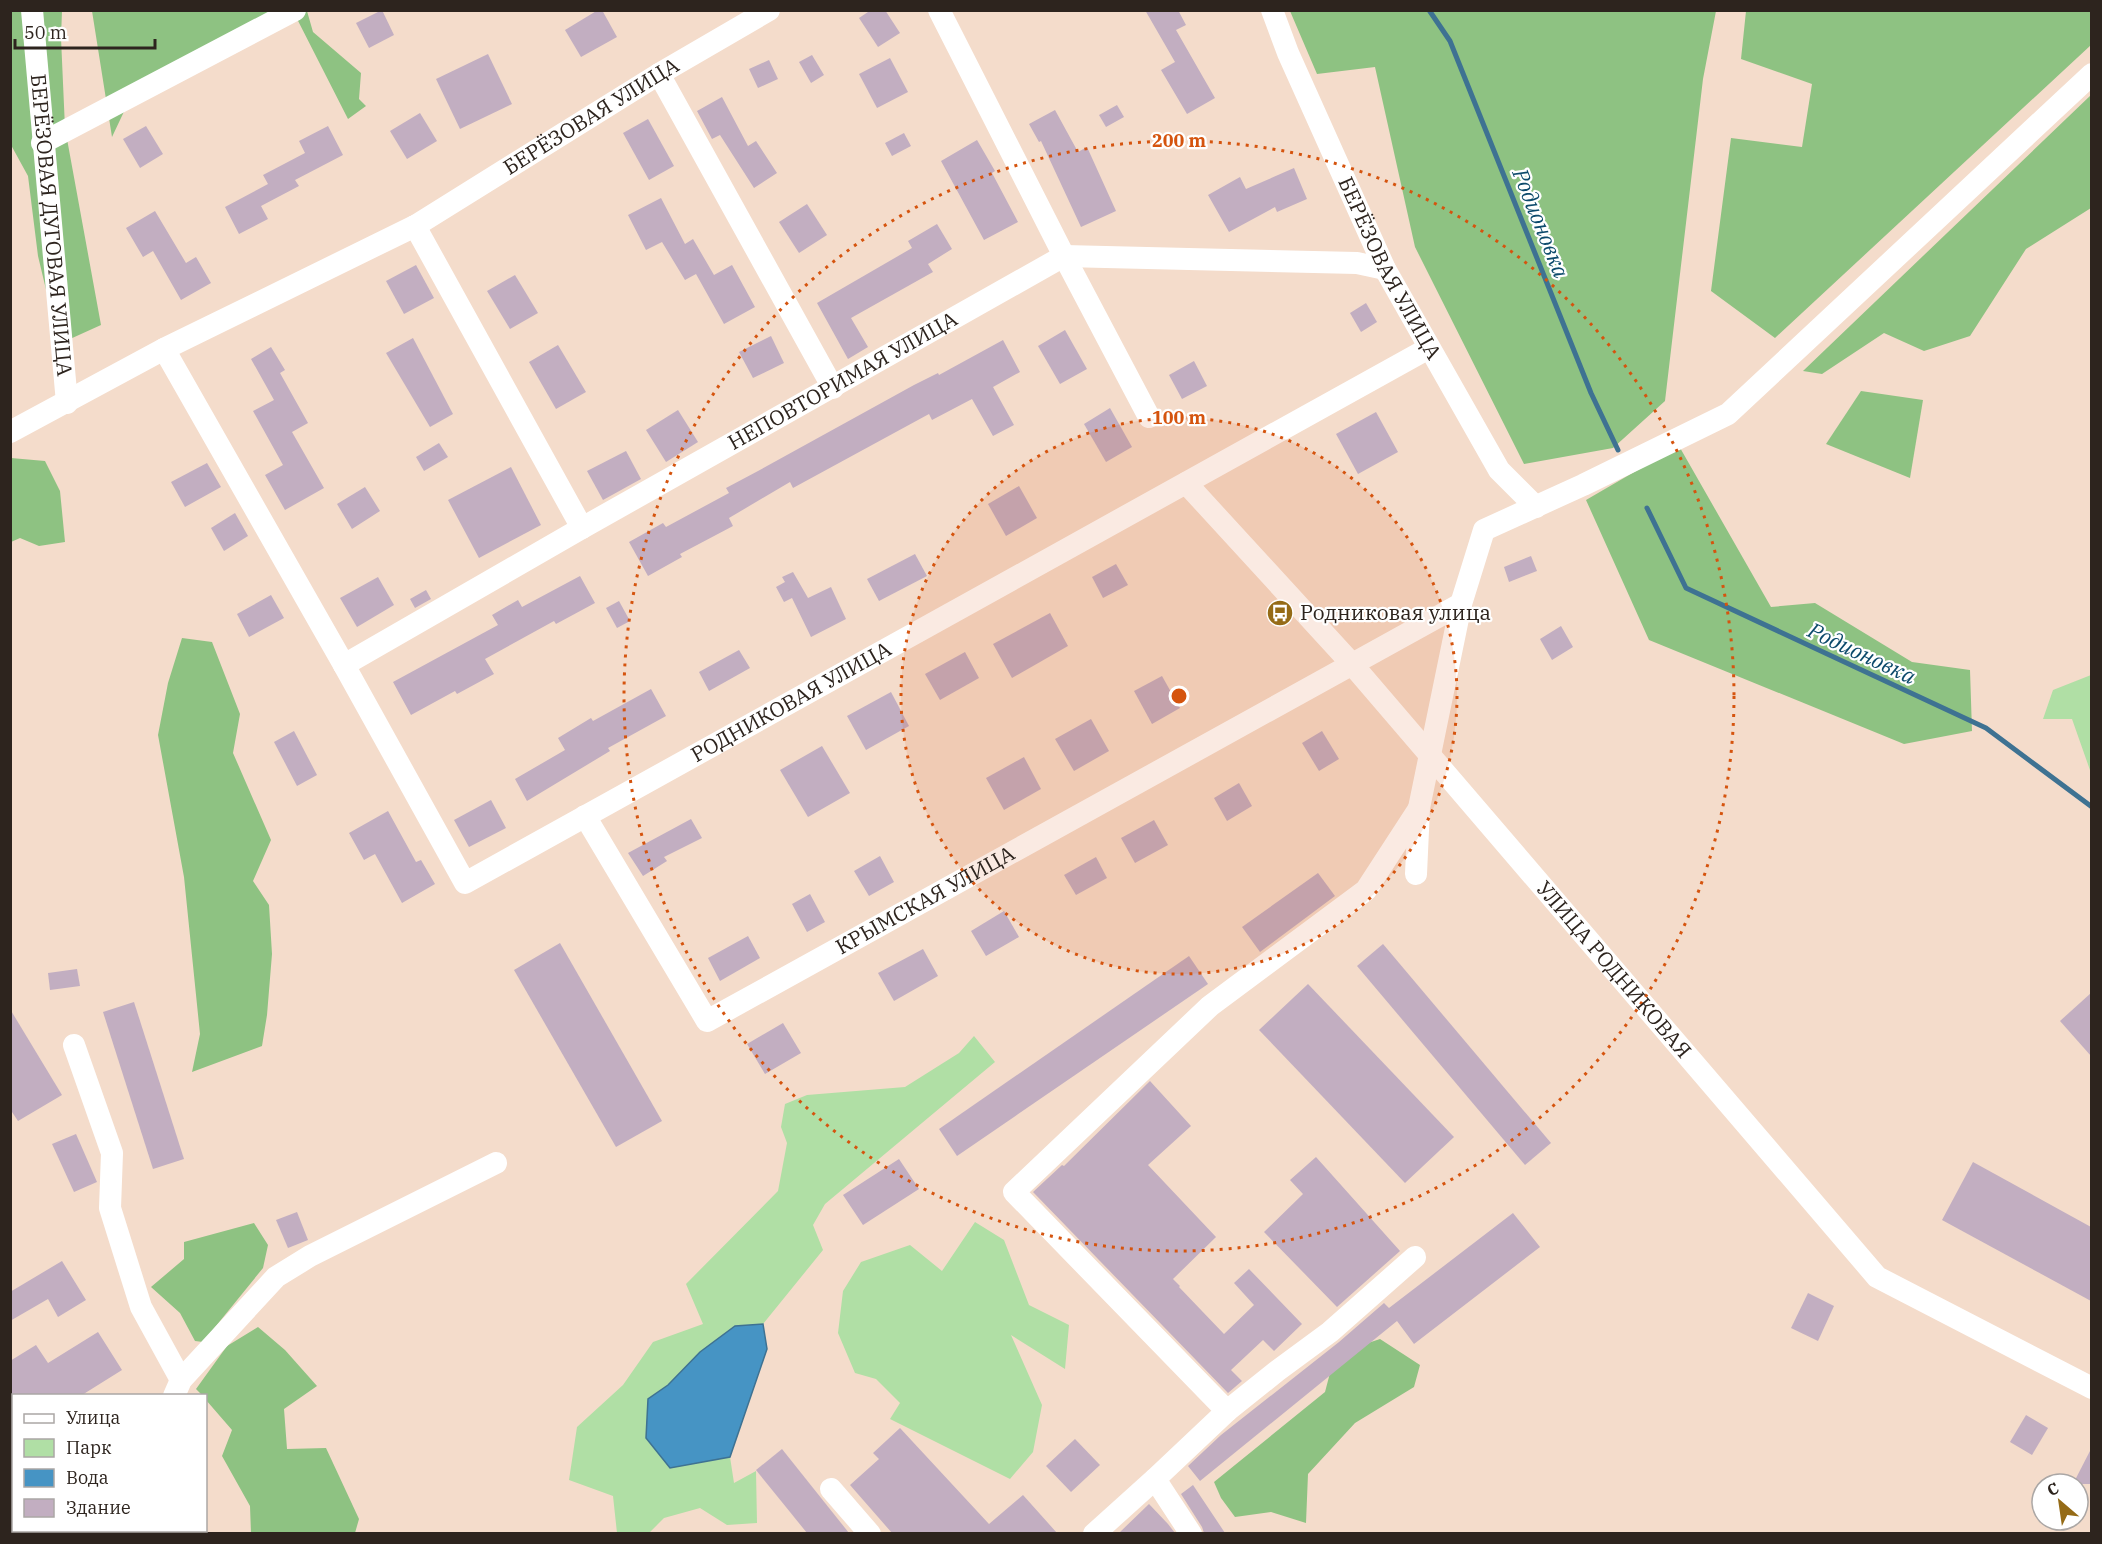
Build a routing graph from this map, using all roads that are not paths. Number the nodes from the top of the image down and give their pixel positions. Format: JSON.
{"nodes":[{"id":1,"x":32,"y":10,"type":"edge"},
{"id":2,"x":295,"y":10,"type":"edge"},
{"id":3,"x":769,"y":10,"type":"edge"},
{"id":4,"x":939,"y":10,"type":"edge"},
{"id":5,"x":1272,"y":10,"type":"edge"},
{"id":6,"x":659,"y":74,"type":"junction"},
{"id":7,"x":2091,"y":74,"type":"edge"},
{"id":8,"x":42,"y":143,"type":"junction"},
{"id":9,"x":415,"y":226,"type":"junction"},
{"id":10,"x":1064,"y":256,"type":"junction"},
{"id":11,"x":1385,"y":269,"type":"junction"},
{"id":12,"x":1429,"y":348,"type":"junction"},
{"id":13,"x":164,"y":349,"type":"junction"},
{"id":14,"x":833,"y":387,"type":"junction"},
{"id":15,"x":67,"y":403,"type":"junction"},
{"id":16,"x":1149,"y":417,"type":"dead end"},
{"id":17,"x":10,"y":432,"type":"edge"},
{"id":18,"x":1186,"y":483,"type":"junction"},
{"id":19,"x":1536,"y":507,"type":"junction"},
{"id":20,"x":582,"y":528,"type":"junction"},
{"id":21,"x":1461,"y":604,"type":"junction"},
{"id":22,"x":1351,"y":663,"type":"junction"},
{"id":23,"x":344,"y":665,"type":"junction"},
{"id":24,"x":1430,"y":756,"type":"junction"},
{"id":25,"x":1419,"y":808,"type":"junction"},
{"id":26,"x":585,"y":816,"type":"junction"},
{"id":27,"x":1416,"y":874,"type":"dead end"},
{"id":28,"x":74,"y":1045,"type":"dead end"},
{"id":29,"x":496,"y":1163,"type":"dead end"},
{"id":30,"x":1415,"y":1257,"type":"dead end"},
{"id":31,"x":178,"y":1388,"type":"edge"},
{"id":32,"x":2091,"y":1388,"type":"edge"},
{"id":33,"x":1227,"y":1411,"type":"junction"},
{"id":34,"x":1155,"y":1479,"type":"junction"},
{"id":35,"x":831,"y":1489,"type":"dead end"},
{"id":36,"x":870,"y":1533,"type":"edge"},
{"id":37,"x":1094,"y":1533,"type":"edge"},
{"id":38,"x":1191,"y":1533,"type":"edge"}],
"edges":[{"from":1,"to":8,"type":"street","name":"БЕРЁЗОВАЯ ДУГОВАЯ УЛИЦА"},
{"from":2,"to":8,"type":"street"},
{"from":3,"to":6,"type":"street","name":"БЕРЁЗОВАЯ УЛИЦА"},
{"from":4,"to":10,"type":"street"},
{"from":5,"to":11,"type":"street","name":"БЕРЁЗОВАЯ УЛИЦА"},
{"from":6,"to":9,"type":"street","name":"БЕРЁЗОВАЯ УЛИЦА"},
{"from":6,"to":14,"type":"street"},
{"from":7,"to":19,"type":"street"},
{"from":8,"to":15,"type":"street","name":"БЕРЁЗОВАЯ ДУГОВАЯ УЛИЦА"},
{"from":9,"to":13,"type":"street","name":"БЕРЁЗОВАЯ УЛИЦА"},
{"from":9,"to":20,"type":"street"},
{"from":10,"to":11,"type":"street"},
{"from":10,"to":14,"type":"street","name":"НЕПОВТОРИМАЯ УЛИЦА"},
{"from":10,"to":16,"type":"street"},
{"from":11,"to":12,"type":"street","name":"БЕРЁЗОВАЯ УЛИЦА"},
{"from":12,"to":18,"type":"street","name":"РОДНИКОВАЯ УЛИЦА"},
{"from":12,"to":19,"type":"street","name":"БЕРЁЗОВАЯ УЛИЦА"},
{"from":13,"to":15,"type":"street","name":"БЕРЁЗОВАЯ УЛИЦА"},
{"from":13,"to":23,"type":"street"},
{"from":14,"to":20,"type":"street","name":"НЕПОВТОРИМАЯ УЛИЦА"},
{"from":15,"to":17,"type":"street","name":"БЕРЁЗОВАЯ УЛИЦА"},
{"from":18,"to":22,"type":"street","name":"УЛИЦА РОДНИКОВАЯ"},
{"from":18,"to":26,"type":"street","name":"РОДНИКОВАЯ УЛИЦА"},
{"from":19,"to":21,"type":"street"},
{"from":20,"to":23,"type":"street","name":"НЕПОВТОРИМАЯ УЛИЦА"},
{"from":21,"to":22,"type":"street"},
{"from":21,"to":24,"type":"street"},
{"from":22,"to":24,"type":"street","name":"УЛИЦА РОДНИКОВАЯ"},
{"from":22,"to":26,"type":"street","name":"КРЫМСКАЯ УЛИЦА"},
{"from":23,"to":26,"type":"street","name":"РОДНИКОВАЯ УЛИЦА"},
{"from":24,"to":25,"type":"street"},
{"from":24,"to":32,"type":"street","name":"УЛИЦА РОДНИКОВАЯ"},
{"from":25,"to":27,"type":"street"},
{"from":25,"to":33,"type":"street"},
{"from":28,"to":31,"type":"street"},
{"from":29,"to":31,"type":"street"},
{"from":30,"to":33,"type":"street"},
{"from":33,"to":34,"type":"street"},
{"from":34,"to":37,"type":"street"},
{"from":34,"to":38,"type":"street"},
{"from":35,"to":36,"type":"street"}]}
